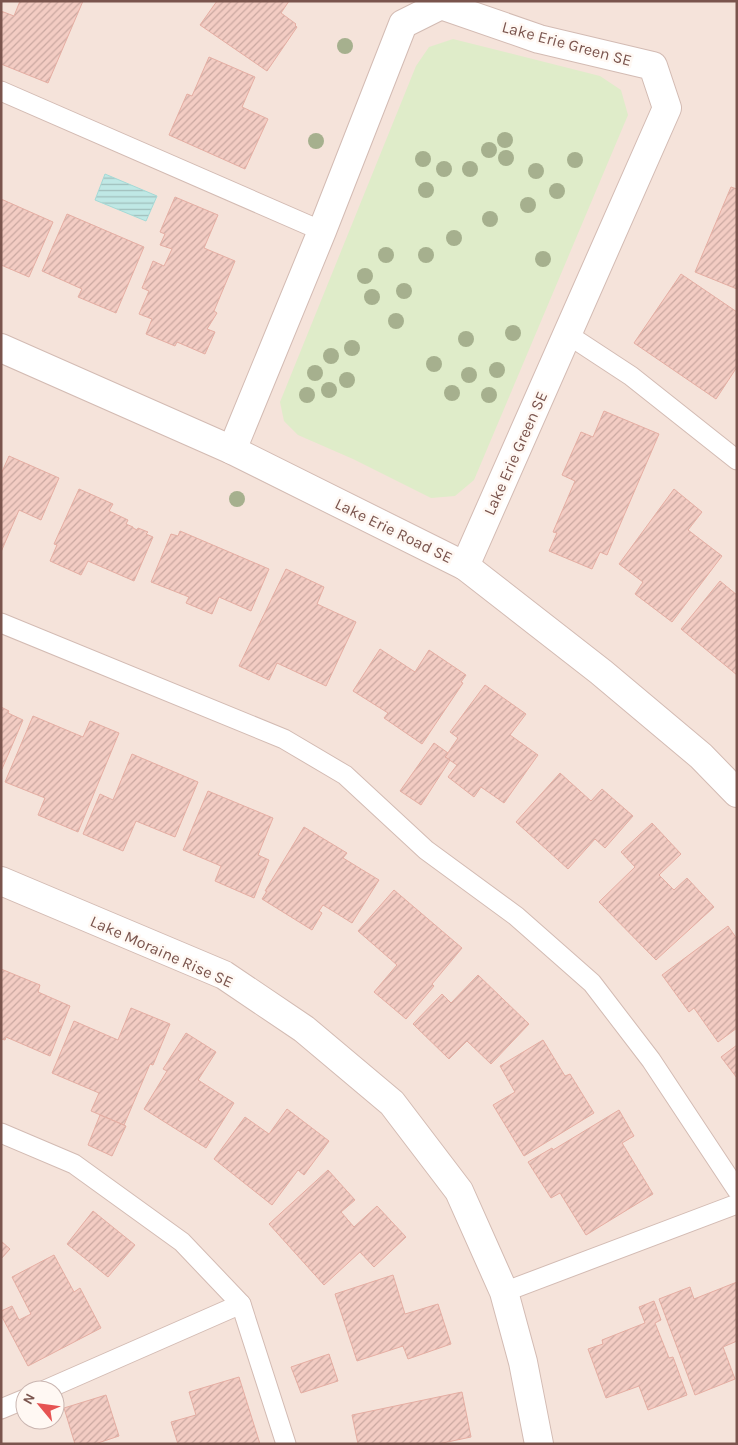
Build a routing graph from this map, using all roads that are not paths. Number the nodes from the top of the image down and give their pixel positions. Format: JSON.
{"nodes":[{"id":1,"x":1,"y":91,"type":"edge"},
{"id":2,"x":322,"y":231,"type":"junction"},
{"id":3,"x":567,"y":334,"type":"junction"},
{"id":4,"x":1,"y":348,"type":"edge"},
{"id":5,"x":232,"y":450,"type":"junction"},
{"id":6,"x":737,"y":460,"type":"edge"},
{"id":7,"x":465,"y":566,"type":"junction"},
{"id":8,"x":1,"y":623,"type":"edge"},
{"id":9,"x":737,"y":793,"type":"edge"},
{"id":10,"x":1,"y":881,"type":"edge"},
{"id":11,"x":1,"y":1132,"type":"edge"},
{"id":12,"x":737,"y":1190,"type":"edge"},
{"id":13,"x":737,"y":1204,"type":"edge"},
{"id":14,"x":504,"y":1292,"type":"junction"},
{"id":15,"x":241,"y":1304,"type":"junction"},
{"id":16,"x":65,"y":1381,"type":"edge"},
{"id":17,"x":15,"y":1403,"type":"edge"},
{"id":18,"x":1,"y":1409,"type":"edge"},
{"id":19,"x":286,"y":1444,"type":"edge"},
{"id":20,"x":540,"y":1444,"type":"edge"}],
"edges":[{"from":1,"to":2,"type":"lane"},
{"from":2,"to":3,"type":"street","name":"Lake Erie Green SE"},
{"from":2,"to":5,"type":"street","name":"Lake Erie Green SE"},
{"from":3,"to":6,"type":"lane"},
{"from":3,"to":7,"type":"street","name":"Lake Erie Green SE"},
{"from":4,"to":5,"type":"street","name":"Lake Erie Road SE"},
{"from":5,"to":7,"type":"street","name":"Lake Erie Road SE"},
{"from":7,"to":9,"type":"street","name":"Lake Erie Road SE"},
{"from":8,"to":12,"type":"lane"},
{"from":10,"to":14,"type":"street","name":"Lake Moraine Rise SE"},
{"from":11,"to":15,"type":"lane"},
{"from":13,"to":14,"type":"lane"},
{"from":14,"to":20,"type":"street","name":"Lake Moraine Rise SE"},
{"from":15,"to":16,"type":"lane"},
{"from":15,"to":19,"type":"lane"},
{"from":17,"to":18,"type":"lane"}]}
